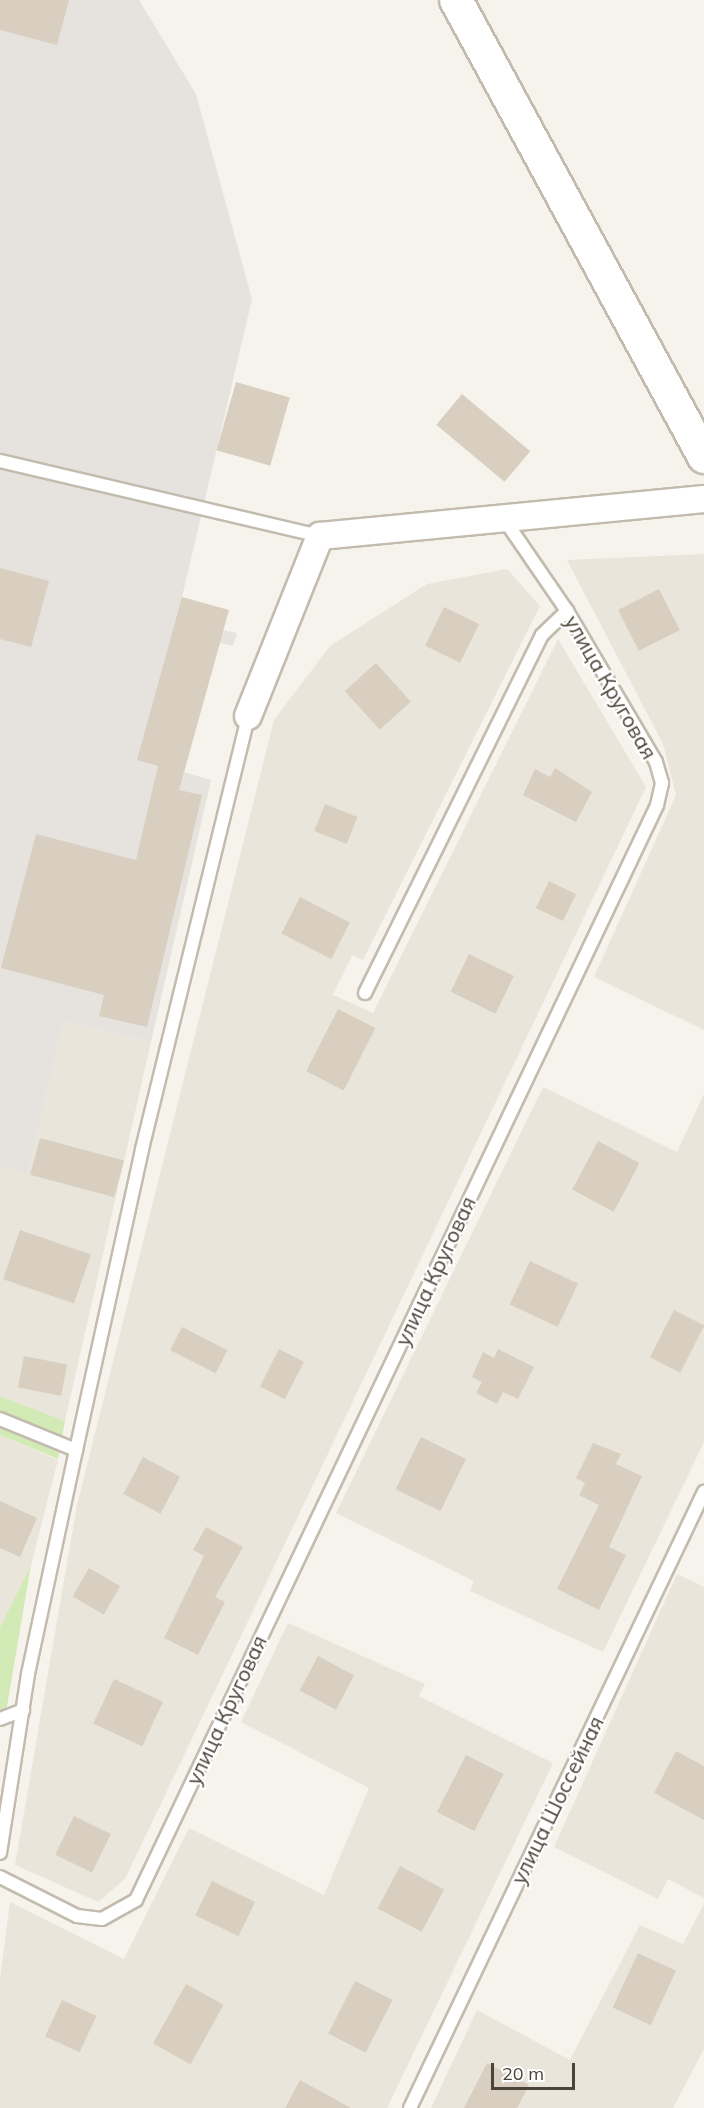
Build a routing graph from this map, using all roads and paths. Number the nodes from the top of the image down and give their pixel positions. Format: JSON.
{"nodes":[{"id":1,"x":456,"y":0,"type":"edge"},
{"id":2,"x":704,"y":457,"type":"edge"},
{"id":3,"x":0,"y":461,"type":"edge"},
{"id":4,"x":704,"y":500,"type":"edge"},
{"id":5,"x":504,"y":519,"type":"junction"},
{"id":6,"x":320,"y":536,"type":"junction"},
{"id":7,"x":567,"y":611,"type":"junction"},
{"id":8,"x":248,"y":716,"type":"joint"},
{"id":9,"x":365,"y":993,"type":"dead end"},
{"id":10,"x":0,"y":1419,"type":"edge"},
{"id":11,"x":76,"y":1450,"type":"junction"},
{"id":12,"x":704,"y":1492,"type":"edge"},
{"id":13,"x":22,"y":1710,"type":"junction"},
{"id":14,"x":0,"y":1719,"type":"edge"},
{"id":15,"x":0,"y":1853,"type":"edge"},
{"id":16,"x":0,"y":1877,"type":"edge"},
{"id":17,"x":410,"y":2108,"type":"edge"}],
"edges":[{"from":1,"to":2,"type":"street"},
{"from":3,"to":6,"type":"lane"},
{"from":4,"to":5,"type":"street"},
{"from":5,"to":6,"type":"street"},
{"from":5,"to":7,"type":"lane","name":"улица Круговая"},
{"from":6,"to":8,"type":"street"},
{"from":7,"to":9,"type":"lane"},
{"from":7,"to":16,"type":"lane","name":"улица Круговая"},
{"from":8,"to":11,"type":"lane"},
{"from":10,"to":11,"type":"lane"},
{"from":11,"to":13,"type":"lane"},
{"from":12,"to":17,"type":"lane","name":"улица Шоссейная"},
{"from":13,"to":14,"type":"lane"},
{"from":13,"to":15,"type":"lane"}]}
